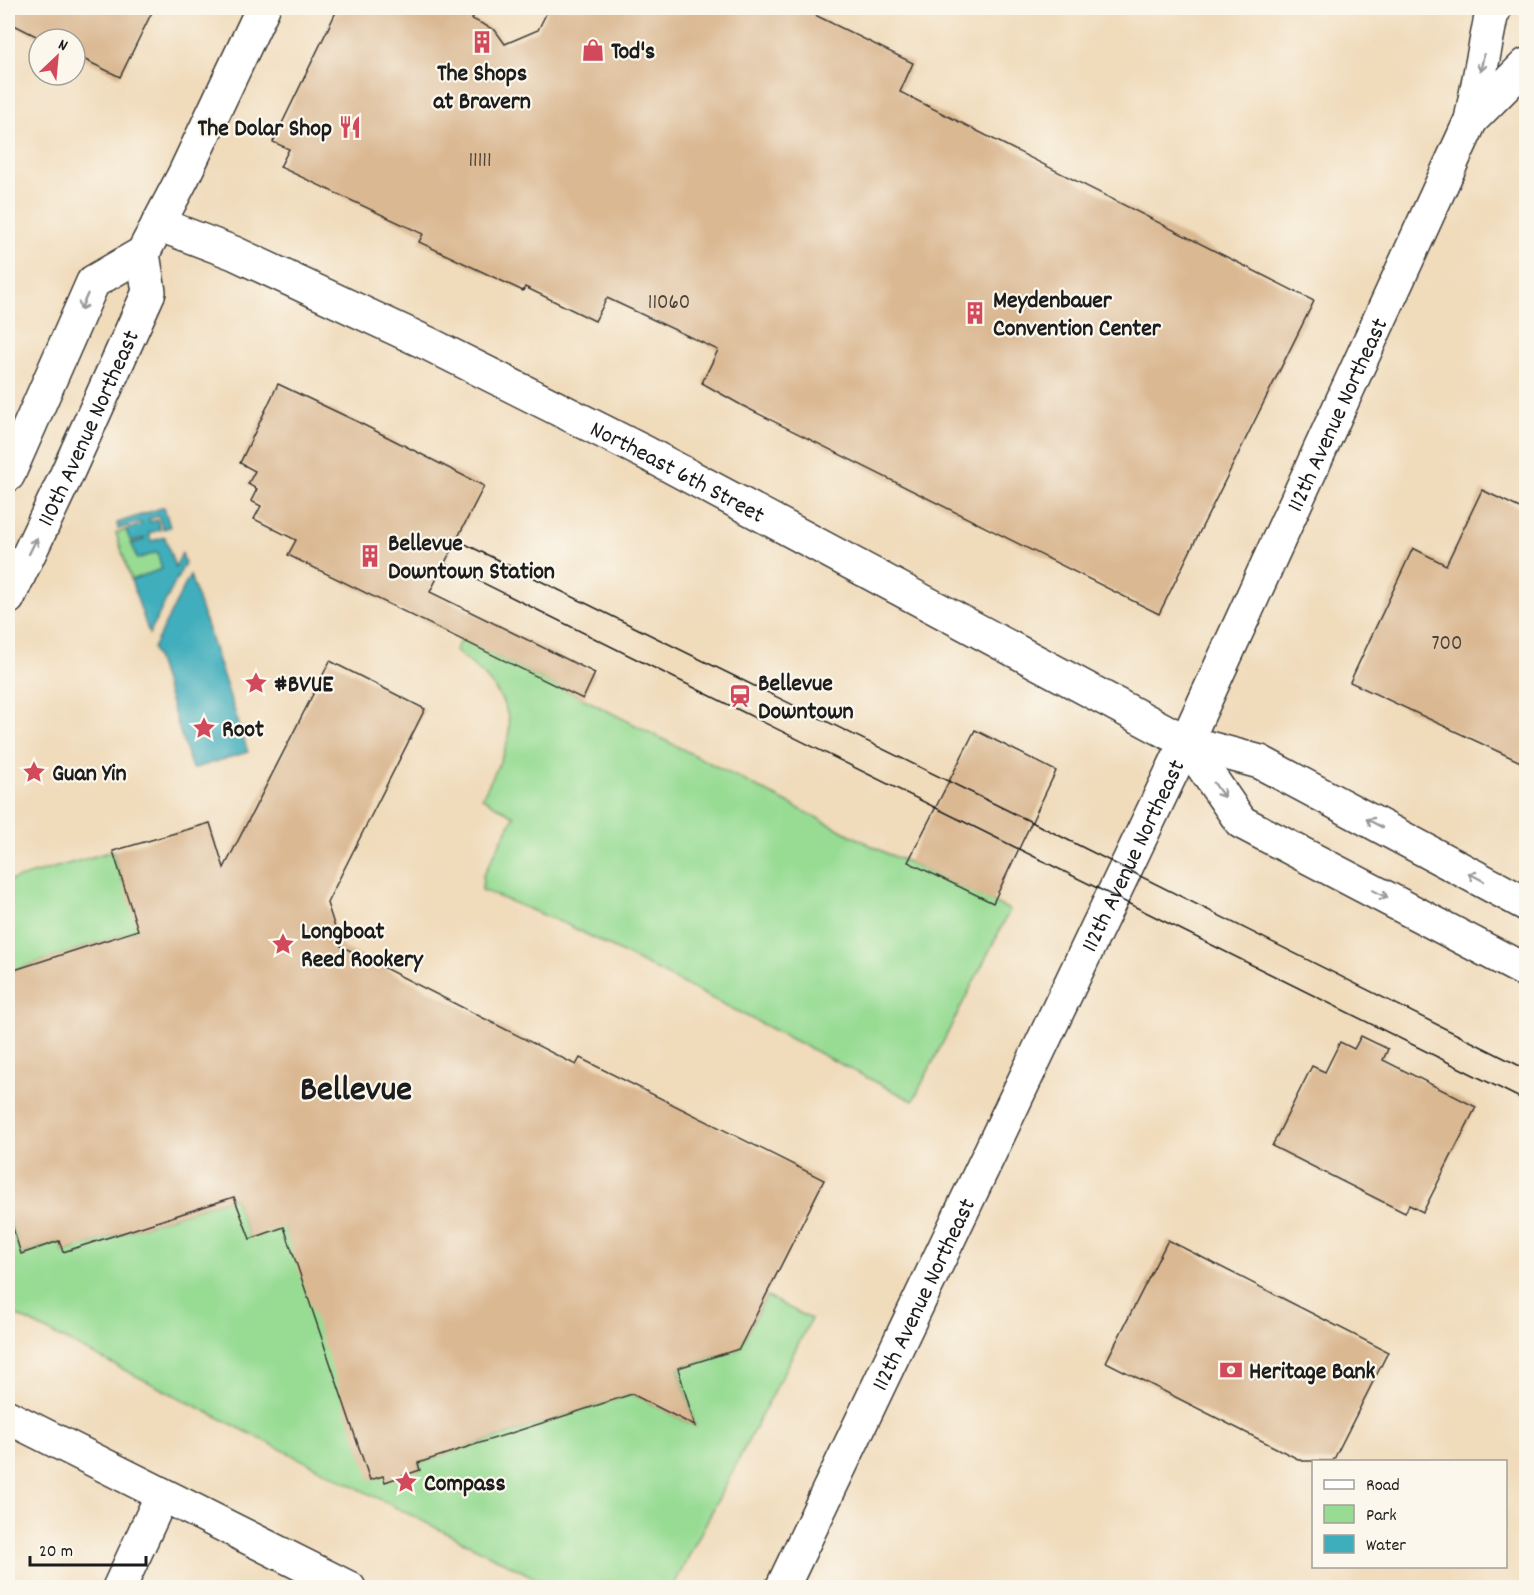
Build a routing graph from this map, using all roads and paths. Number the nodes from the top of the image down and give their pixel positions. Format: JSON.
{"nodes":[{"id":1,"x":263,"y":8,"type":"edge"},
{"id":2,"x":1496,"y":8,"type":"edge"},
{"id":3,"x":1527,"y":65,"type":"edge"},
{"id":4,"x":1472,"y":120,"type":"junction"},
{"id":5,"x":159,"y":224,"type":"junction"},
{"id":6,"x":143,"y":253,"type":"junction"},
{"id":7,"x":8,"y":475,"type":"edge"},
{"id":8,"x":8,"y":598,"type":"edge"},
{"id":9,"x":1186,"y":742,"type":"junction"},
{"id":10,"x":1527,"y":904,"type":"edge"},
{"id":11,"x":1527,"y":972,"type":"edge"},
{"id":12,"x":8,"y":1417,"type":"edge"},
{"id":13,"x":162,"y":1495,"type":"junction"},
{"id":14,"x":119,"y":1587,"type":"edge"},
{"id":15,"x":350,"y":1587,"type":"edge"},
{"id":16,"x":782,"y":1587,"type":"edge"}],
"edges":[{"from":1,"to":5,"type":"main road"},
{"from":2,"to":4,"type":"main road","name":"112th Avenue Northeast","one_way":true},
{"from":3,"to":4,"type":"main road","name":"112th Avenue Northeast"},
{"from":4,"to":9,"type":"main road","name":"112th Avenue Northeast"},
{"from":5,"to":6,"type":"main road"},
{"from":5,"to":9,"type":"main road","name":"Northeast 6th Street"},
{"from":6,"to":7,"type":"main road","one_way":true},
{"from":8,"to":6,"type":"main road","name":"110th Avenue Northeast","one_way":true},
{"from":10,"to":9,"type":"main road","one_way":true},
{"from":9,"to":11,"type":"main road","one_way":true},
{"from":9,"to":16,"type":"main road","name":"112th Avenue Northeast"},
{"from":12,"to":13,"type":"main road"},
{"from":13,"to":14,"type":"main road"},
{"from":13,"to":15,"type":"main road"}]}
